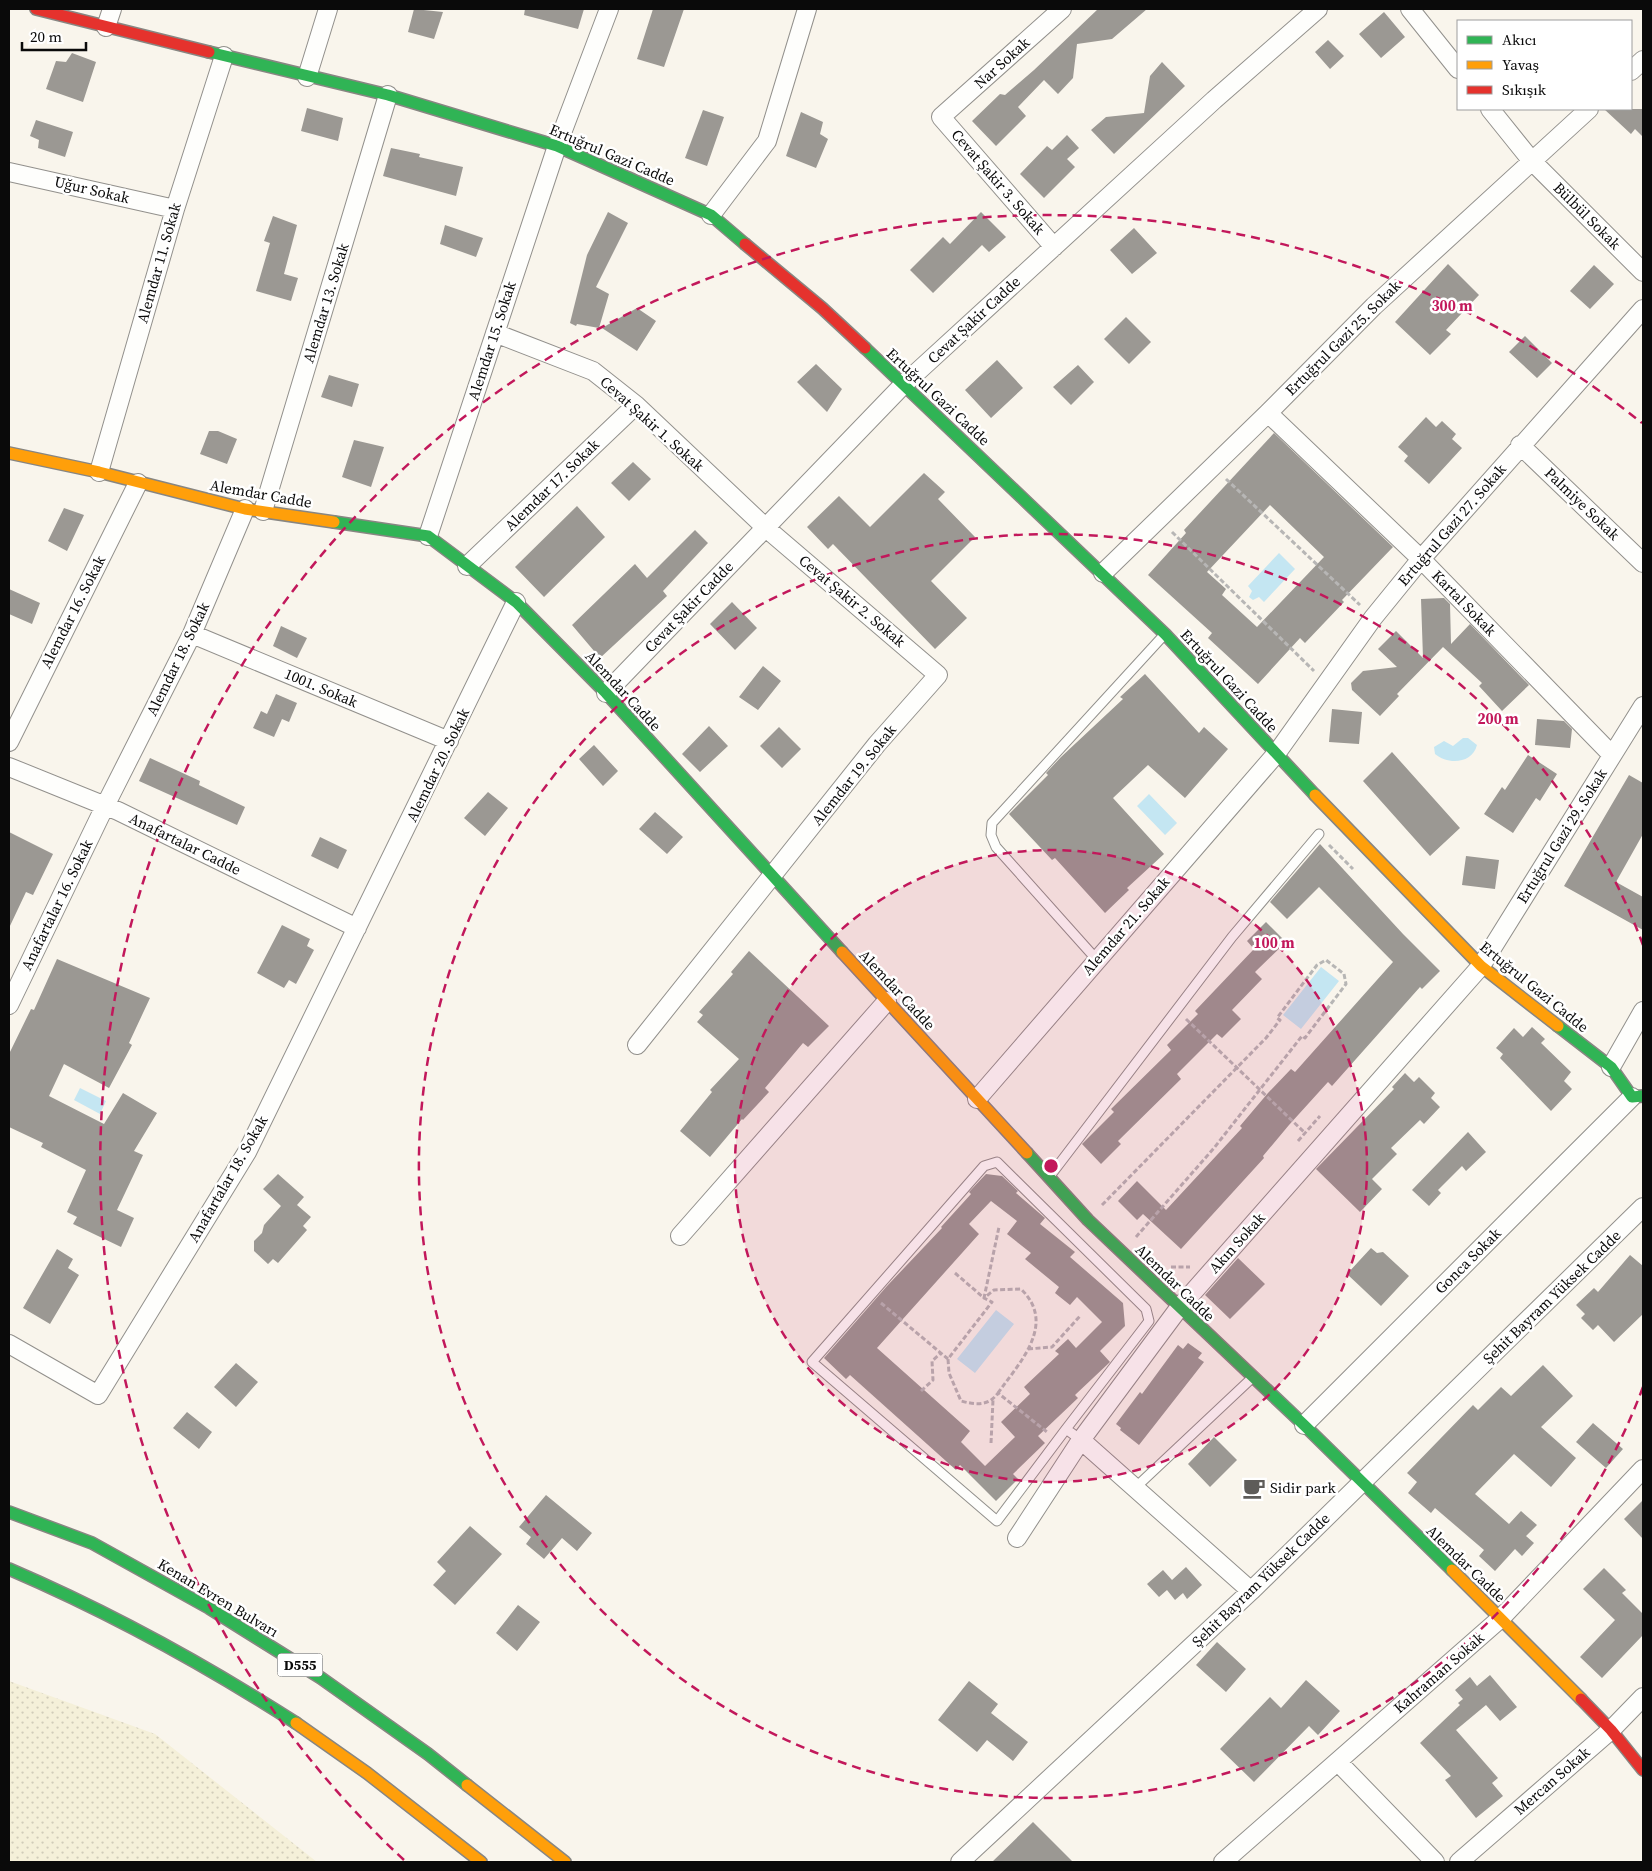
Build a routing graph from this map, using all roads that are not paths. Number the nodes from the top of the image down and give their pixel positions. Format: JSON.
{"nodes":[{"id":1,"x":36,"y":9,"type":"edge"},
{"id":2,"x":112,"y":9,"type":"edge"},
{"id":3,"x":328,"y":9,"type":"edge"},
{"id":4,"x":609,"y":9,"type":"edge"},
{"id":5,"x":807,"y":9,"type":"edge"},
{"id":6,"x":1062,"y":9,"type":"edge"},
{"id":7,"x":1318,"y":9,"type":"edge"},
{"id":8,"x":1410,"y":9,"type":"edge"},
{"id":9,"x":106,"y":27,"type":"junction"},
{"id":10,"x":224,"y":56,"type":"junction"},
{"id":11,"x":1643,"y":60,"type":"edge"},
{"id":12,"x":1457,"y":68,"type":"edge"},
{"id":13,"x":1632,"y":70,"type":"edge"},
{"id":14,"x":307,"y":77,"type":"junction"},
{"id":15,"x":388,"y":95,"type":"junction"},
{"id":16,"x":1491,"y":110,"type":"edge"},
{"id":17,"x":1588,"y":110,"type":"edge"},
{"id":18,"x":941,"y":117,"type":"joint"},
{"id":19,"x":557,"y":146,"type":"junction"},
{"id":20,"x":1530,"y":160,"type":"junction"},
{"id":21,"x":9,"y":172,"type":"edge"},
{"id":22,"x":175,"y":209,"type":"junction"},
{"id":23,"x":711,"y":215,"type":"junction"},
{"id":24,"x":1054,"y":247,"type":"junction"},
{"id":25,"x":1643,"y":272,"type":"edge"},
{"id":26,"x":1643,"y":309,"type":"edge"},
{"id":27,"x":495,"y":333,"type":"junction"},
{"id":28,"x":903,"y":385,"type":"junction"},
{"id":29,"x":636,"y":405,"type":"junction"},
{"id":30,"x":1268,"y":413,"type":"junction"},
{"id":31,"x":1520,"y":445,"type":"junction"},
{"id":32,"x":9,"y":453,"type":"edge"},
{"id":33,"x":99,"y":472,"type":"junction"},
{"id":34,"x":138,"y":483,"type":"junction"},
{"id":35,"x":245,"y":509,"type":"junction"},
{"id":36,"x":263,"y":511,"type":"junction"},
{"id":37,"x":766,"y":528,"type":"junction"},
{"id":38,"x":428,"y":536,"type":"junction"},
{"id":39,"x":1421,"y":559,"type":"junction"},
{"id":40,"x":1643,"y":562,"type":"edge"},
{"id":41,"x":467,"y":566,"type":"junction"},
{"id":42,"x":1103,"y":573,"type":"junction"},
{"id":43,"x":516,"y":602,"type":"junction"},
{"id":44,"x":192,"y":634,"type":"junction"},
{"id":45,"x":1165,"y":634,"type":"junction"},
{"id":46,"x":938,"y":675,"type":"joint"},
{"id":47,"x":606,"y":693,"type":"junction"},
{"id":48,"x":1643,"y":706,"type":"edge"},
{"id":49,"x":450,"y":741,"type":"junction"},
{"id":50,"x":9,"y":742,"type":"edge"},
{"id":51,"x":1276,"y":754,"type":"junction"},
{"id":52,"x":1612,"y":755,"type":"junction"},
{"id":53,"x":9,"y":766,"type":"edge"},
{"id":54,"x":105,"y":806,"type":"junction"},
{"id":55,"x":1319,"y":834,"type":"road end"},
{"id":56,"x":772,"y":878,"type":"junction"},
{"id":57,"x":358,"y":928,"type":"junction"},
{"id":58,"x":1097,"y":960,"type":"junction"},
{"id":59,"x":1481,"y":966,"type":"junction"},
{"id":60,"x":887,"y":1001,"type":"junction"},
{"id":61,"x":9,"y":1005,"type":"edge"},
{"id":62,"x":1643,"y":1012,"type":"edge"},
{"id":63,"x":638,"y":1045,"type":"dead end"},
{"id":64,"x":1611,"y":1067,"type":"junction"},
{"id":65,"x":1638,"y":1096,"type":"edge"},
{"id":66,"x":977,"y":1099,"type":"junction"},
{"id":67,"x":1048,"y":1178,"type":"junction"},
{"id":68,"x":1643,"y":1207,"type":"edge"},
{"id":69,"x":680,"y":1236,"type":"dead end"},
{"id":70,"x":1179,"y":1308,"type":"junction"},
{"id":71,"x":9,"y":1344,"type":"edge"},
{"id":72,"x":1252,"y":1378,"type":"junction"},
{"id":73,"x":1304,"y":1425,"type":"junction"},
{"id":74,"x":1066,"y":1429,"type":"junction"},
{"id":75,"x":1081,"y":1440,"type":"junction"},
{"id":76,"x":1643,"y":1469,"type":"edge"},
{"id":77,"x":1362,"y":1483,"type":"junction"},
{"id":78,"x":1135,"y":1488,"type":"junction"},
{"id":79,"x":9,"y":1512,"type":"edge"},
{"id":80,"x":1016,"y":1538,"type":"dead end"},
{"id":81,"x":9,"y":1569,"type":"edge"},
{"id":82,"x":1251,"y":1592,"type":"junction"},
{"id":83,"x":1501,"y":1618,"type":"junction"},
{"id":84,"x":1643,"y":1697,"type":"edge"},
{"id":85,"x":1611,"y":1730,"type":"junction"},
{"id":86,"x":1338,"y":1762,"type":"junction"},
{"id":87,"x":1643,"y":1770,"type":"edge"},
{"id":88,"x":481,"y":1862,"type":"edge"},
{"id":89,"x":565,"y":1862,"type":"edge"},
{"id":90,"x":960,"y":1862,"type":"edge"},
{"id":91,"x":1223,"y":1862,"type":"edge"},
{"id":92,"x":1435,"y":1862,"type":"edge"},
{"id":93,"x":1459,"y":1862,"type":"edge"}],
"edges":[{"from":1,"to":9,"type":"street","name":"Ertuğrul Gazi Cadde"},
{"from":2,"to":9,"type":"street"},
{"from":3,"to":14,"type":"street"},
{"from":4,"to":19,"type":"street","name":"Alemdar 15. Sokak"},
{"from":5,"to":23,"type":"street"},
{"from":6,"to":18,"type":"street","name":"Nar Sokak"},
{"from":7,"to":24,"type":"street","name":"Cevat Şakir Cadde"},
{"from":8,"to":12,"type":"street"},
{"from":9,"to":10,"type":"street","name":"Ertuğrul Gazi Cadde"},
{"from":10,"to":14,"type":"street","name":"Ertuğrul Gazi Cadde"},
{"from":10,"to":22,"type":"street","name":"Alemdar 11. Sokak"},
{"from":11,"to":13,"type":"street"},
{"from":14,"to":15,"type":"street","name":"Ertuğrul Gazi Cadde"},
{"from":15,"to":19,"type":"street","name":"Ertuğrul Gazi Cadde"},
{"from":15,"to":36,"type":"street","name":"Alemdar 13. Sokak"},
{"from":16,"to":20,"type":"street","name":"Bülbül Sokak"},
{"from":17,"to":20,"type":"street","name":"Ertuğrul Gazi 25. Sokak"},
{"from":18,"to":24,"type":"street","name":"Cevat Şakir 3. Sokak"},
{"from":19,"to":23,"type":"street","name":"Ertuğrul Gazi Cadde"},
{"from":19,"to":27,"type":"street","name":"Alemdar 15. Sokak"},
{"from":20,"to":25,"type":"street","name":"Bülbül Sokak"},
{"from":20,"to":30,"type":"street","name":"Ertuğrul Gazi 25. Sokak"},
{"from":21,"to":22,"type":"street","name":"Uğur Sokak"},
{"from":22,"to":33,"type":"street","name":"Alemdar 11. Sokak"},
{"from":23,"to":28,"type":"street","name":"Ertuğrul Gazi Cadde"},
{"from":24,"to":28,"type":"street","name":"Cevat Şakir Cadde"},
{"from":26,"to":31,"type":"street","name":"Ertuğrul Gazi 27. Sokak"},
{"from":27,"to":29,"type":"street","name":"Cevat Şakir 1. Sokak"},
{"from":27,"to":38,"type":"street","name":"Alemdar 15. Sokak"},
{"from":28,"to":37,"type":"street","name":"Cevat Şakir Cadde"},
{"from":28,"to":42,"type":"street","name":"Ertuğrul Gazi Cadde"},
{"from":29,"to":37,"type":"street","name":"Cevat Şakir 1. Sokak"},
{"from":29,"to":41,"type":"street","name":"Alemdar 17. Sokak"},
{"from":30,"to":39,"type":"street","name":"Kartal Sokak"},
{"from":30,"to":42,"type":"street","name":"Ertuğrul Gazi 25. Sokak"},
{"from":31,"to":39,"type":"street","name":"Ertuğrul Gazi 27. Sokak"},
{"from":31,"to":40,"type":"street","name":"Palmiye Sokak"},
{"from":32,"to":33,"type":"street","name":"Alemdar Cadde"},
{"from":33,"to":34,"type":"street","name":"Alemdar Cadde"},
{"from":34,"to":35,"type":"street","name":"Alemdar Cadde"},
{"from":34,"to":50,"type":"street","name":"Alemdar 16. Sokak"},
{"from":35,"to":36,"type":"street","name":"Alemdar Cadde"},
{"from":35,"to":44,"type":"street","name":"Alemdar 18. Sokak"},
{"from":36,"to":38,"type":"street","name":"Alemdar Cadde"},
{"from":37,"to":46,"type":"street","name":"Cevat Şakir 2. Sokak"},
{"from":37,"to":47,"type":"street","name":"Cevat Şakir Cadde"},
{"from":38,"to":41,"type":"street","name":"Alemdar Cadde"},
{"from":39,"to":51,"type":"street","name":"Ertuğrul Gazi 27. Sokak"},
{"from":39,"to":52,"type":"street","name":"Kartal Sokak"},
{"from":41,"to":43,"type":"street","name":"Alemdar Cadde"},
{"from":42,"to":45,"type":"street","name":"Ertuğrul Gazi Cadde"},
{"from":43,"to":47,"type":"street","name":"Alemdar Cadde"},
{"from":43,"to":49,"type":"street","name":"Alemdar 20. Sokak"},
{"from":44,"to":49,"type":"street","name":"1001. Sokak"},
{"from":44,"to":54,"type":"street","name":"Alemdar 18. Sokak"},
{"from":45,"to":51,"type":"street","name":"Ertuğrul Gazi Cadde"},
{"from":45,"to":58,"type":"lane"},
{"from":46,"to":56,"type":"street","name":"Alemdar 19. Sokak"},
{"from":47,"to":56,"type":"street","name":"Alemdar Cadde"},
{"from":48,"to":52,"type":"street","name":"Ertuğrul Gazi 29. Sokak"},
{"from":49,"to":57,"type":"street","name":"Alemdar 20. Sokak"},
{"from":51,"to":58,"type":"street","name":"Alemdar 21. Sokak"},
{"from":51,"to":59,"type":"street","name":"Ertuğrul Gazi Cadde"},
{"from":52,"to":59,"type":"street","name":"Ertuğrul Gazi 29. Sokak"},
{"from":53,"to":54,"type":"street","name":"Anafartalar Cadde"},
{"from":54,"to":57,"type":"street","name":"Anafartalar Cadde"},
{"from":54,"to":61,"type":"street","name":"Anafartalar 16. Sokak"},
{"from":55,"to":67,"type":"lane"},
{"from":56,"to":60,"type":"street","name":"Alemdar Cadde"},
{"from":56,"to":63,"type":"street","name":"Alemdar 19. Sokak"},
{"from":57,"to":71,"type":"street","name":"Anafartalar 18. Sokak"},
{"from":58,"to":66,"type":"street","name":"Alemdar 21. Sokak"},
{"from":59,"to":64,"type":"street","name":"Ertuğrul Gazi Cadde"},
{"from":59,"to":70,"type":"street","name":"Akın Sokak"},
{"from":60,"to":66,"type":"street","name":"Alemdar Cadde"},
{"from":60,"to":69,"type":"street"},
{"from":62,"to":64,"type":"street"},
{"from":64,"to":65,"type":"street","name":"Ertuğrul Gazi Cadde"},
{"from":65,"to":73,"type":"street","name":"Gonca Sokak"},
{"from":66,"to":67,"type":"street","name":"Alemdar Cadde"},
{"from":67,"to":70,"type":"street","name":"Alemdar Cadde"},
{"from":68,"to":77,"type":"street","name":"Şehit Bayram Yüksek Cadde"},
{"from":70,"to":72,"type":"street","name":"Alemdar Cadde"},
{"from":70,"to":75,"type":"street","name":"Akın Sokak"},
{"from":72,"to":73,"type":"street","name":"Alemdar Cadde"},
{"from":72,"to":78,"type":"lane"},
{"from":73,"to":77,"type":"street","name":"Alemdar Cadde"},
{"from":74,"to":74,"type":"lane"},
{"from":74,"to":75,"type":"lane"},
{"from":75,"to":78,"type":"street"},
{"from":75,"to":80,"type":"street","name":"Akın Sokak"},
{"from":76,"to":83,"type":"street","name":"Kahraman Sokak"},
{"from":77,"to":82,"type":"street","name":"Şehit Bayram Yüksek Cadde"},
{"from":77,"to":83,"type":"street","name":"Alemdar Cadde"},
{"from":78,"to":82,"type":"street"},
{"from":79,"to":89,"type":"street","name":"Kenan Evren Bulvarı","number":"D555"},
{"from":81,"to":88,"type":"street"},
{"from":82,"to":90,"type":"street","name":"Şehit Bayram Yüksek Cadde"},
{"from":83,"to":85,"type":"street","name":"Alemdar Cadde"},
{"from":83,"to":86,"type":"street","name":"Kahraman Sokak"},
{"from":84,"to":85,"type":"street","name":"Mercan Sokak"},
{"from":85,"to":87,"type":"street","name":"Alemdar Cadde"},
{"from":85,"to":93,"type":"street","name":"Mercan Sokak"},
{"from":86,"to":91,"type":"street","name":"Kahraman Sokak"},
{"from":86,"to":92,"type":"street"}]}
